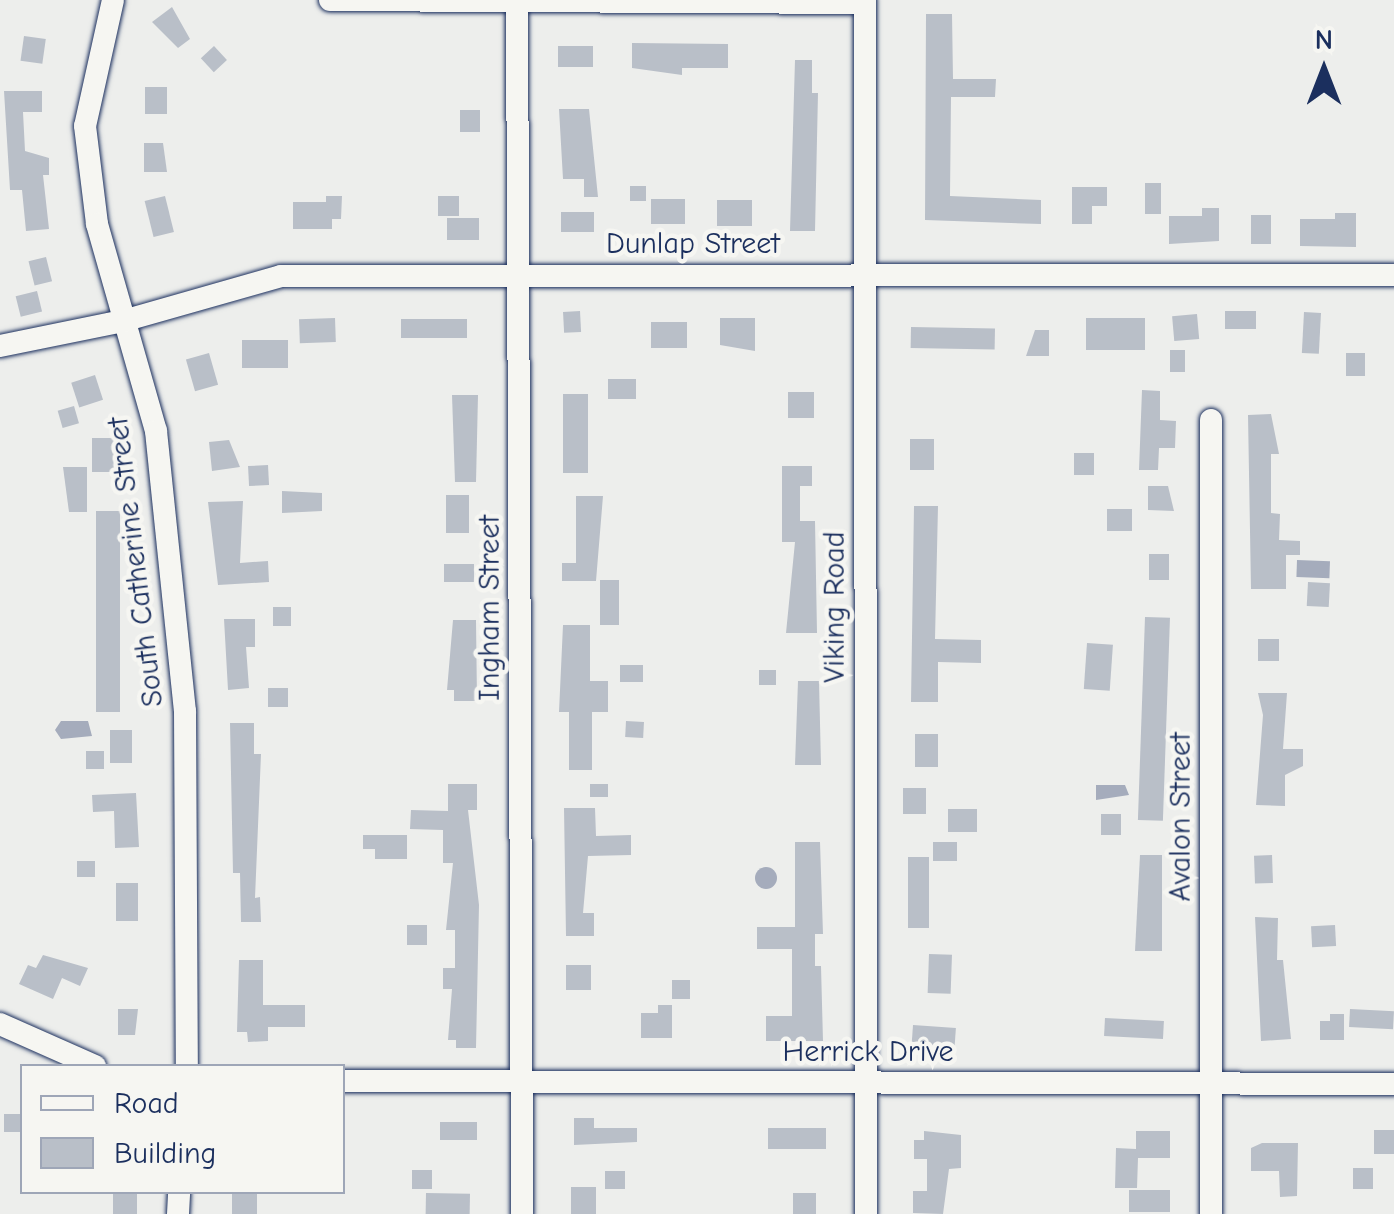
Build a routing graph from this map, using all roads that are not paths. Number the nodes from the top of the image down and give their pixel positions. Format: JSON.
{"nodes":[{"id":1,"x":113,"y":0,"type":"edge"},
{"id":2,"x":330,"y":0,"type":"edge"},
{"id":3,"x":517,"y":1,"type":"edge"},
{"id":4,"x":865,"y":1,"type":"edge"},
{"id":5,"x":518,"y":273,"type":"junction"},
{"id":6,"x":865,"y":274,"type":"junction"},
{"id":7,"x":1394,"y":275,"type":"edge"},
{"id":8,"x":123,"y":322,"type":"junction"},
{"id":9,"x":0,"y":346,"type":"edge"},
{"id":10,"x":1210,"y":420,"type":"dead end"},
{"id":11,"x":0,"y":1024,"type":"edge"},
{"id":12,"x":90,"y":1064,"type":"edge"},
{"id":13,"x":187,"y":1064,"type":"edge"},
{"id":14,"x":345,"y":1081,"type":"edge"},
{"id":15,"x":522,"y":1082,"type":"junction"},
{"id":16,"x":865,"y":1082,"type":"junction"},
{"id":17,"x":1212,"y":1082,"type":"junction"},
{"id":18,"x":1394,"y":1084,"type":"edge"},
{"id":19,"x":522,"y":1214,"type":"edge"},
{"id":20,"x":866,"y":1214,"type":"edge"},
{"id":21,"x":1212,"y":1214,"type":"edge"}],
"edges":[{"from":1,"to":8,"type":"street","name":"South Catherine Street"},
{"from":2,"to":3,"type":"street"},
{"from":3,"to":4,"type":"street"},
{"from":3,"to":5,"type":"street","name":"Ingham Street"},
{"from":4,"to":6,"type":"street","name":"Viking Road"},
{"from":5,"to":6,"type":"street","name":"Dunlap Street"},
{"from":5,"to":8,"type":"street","name":"Dunlap Street"},
{"from":5,"to":15,"type":"street","name":"Ingham Street"},
{"from":6,"to":7,"type":"street","name":"Dunlap Street"},
{"from":6,"to":16,"type":"street","name":"Viking Road"},
{"from":8,"to":9,"type":"street","name":"Dunlap Street"},
{"from":8,"to":13,"type":"street","name":"South Catherine Street"},
{"from":10,"to":17,"type":"street","name":"Avalon Street"},
{"from":11,"to":12,"type":"street"},
{"from":14,"to":15,"type":"street","name":"Herrick Drive"},
{"from":15,"to":16,"type":"street","name":"Herrick Drive"},
{"from":15,"to":19,"type":"street","name":"Ingham Street"},
{"from":16,"to":17,"type":"street","name":"Herrick Drive"},
{"from":16,"to":20,"type":"street","name":"Viking Road"},
{"from":17,"to":18,"type":"street","name":"Herrick Drive"},
{"from":17,"to":21,"type":"street","name":"Avalon Street"}]}
